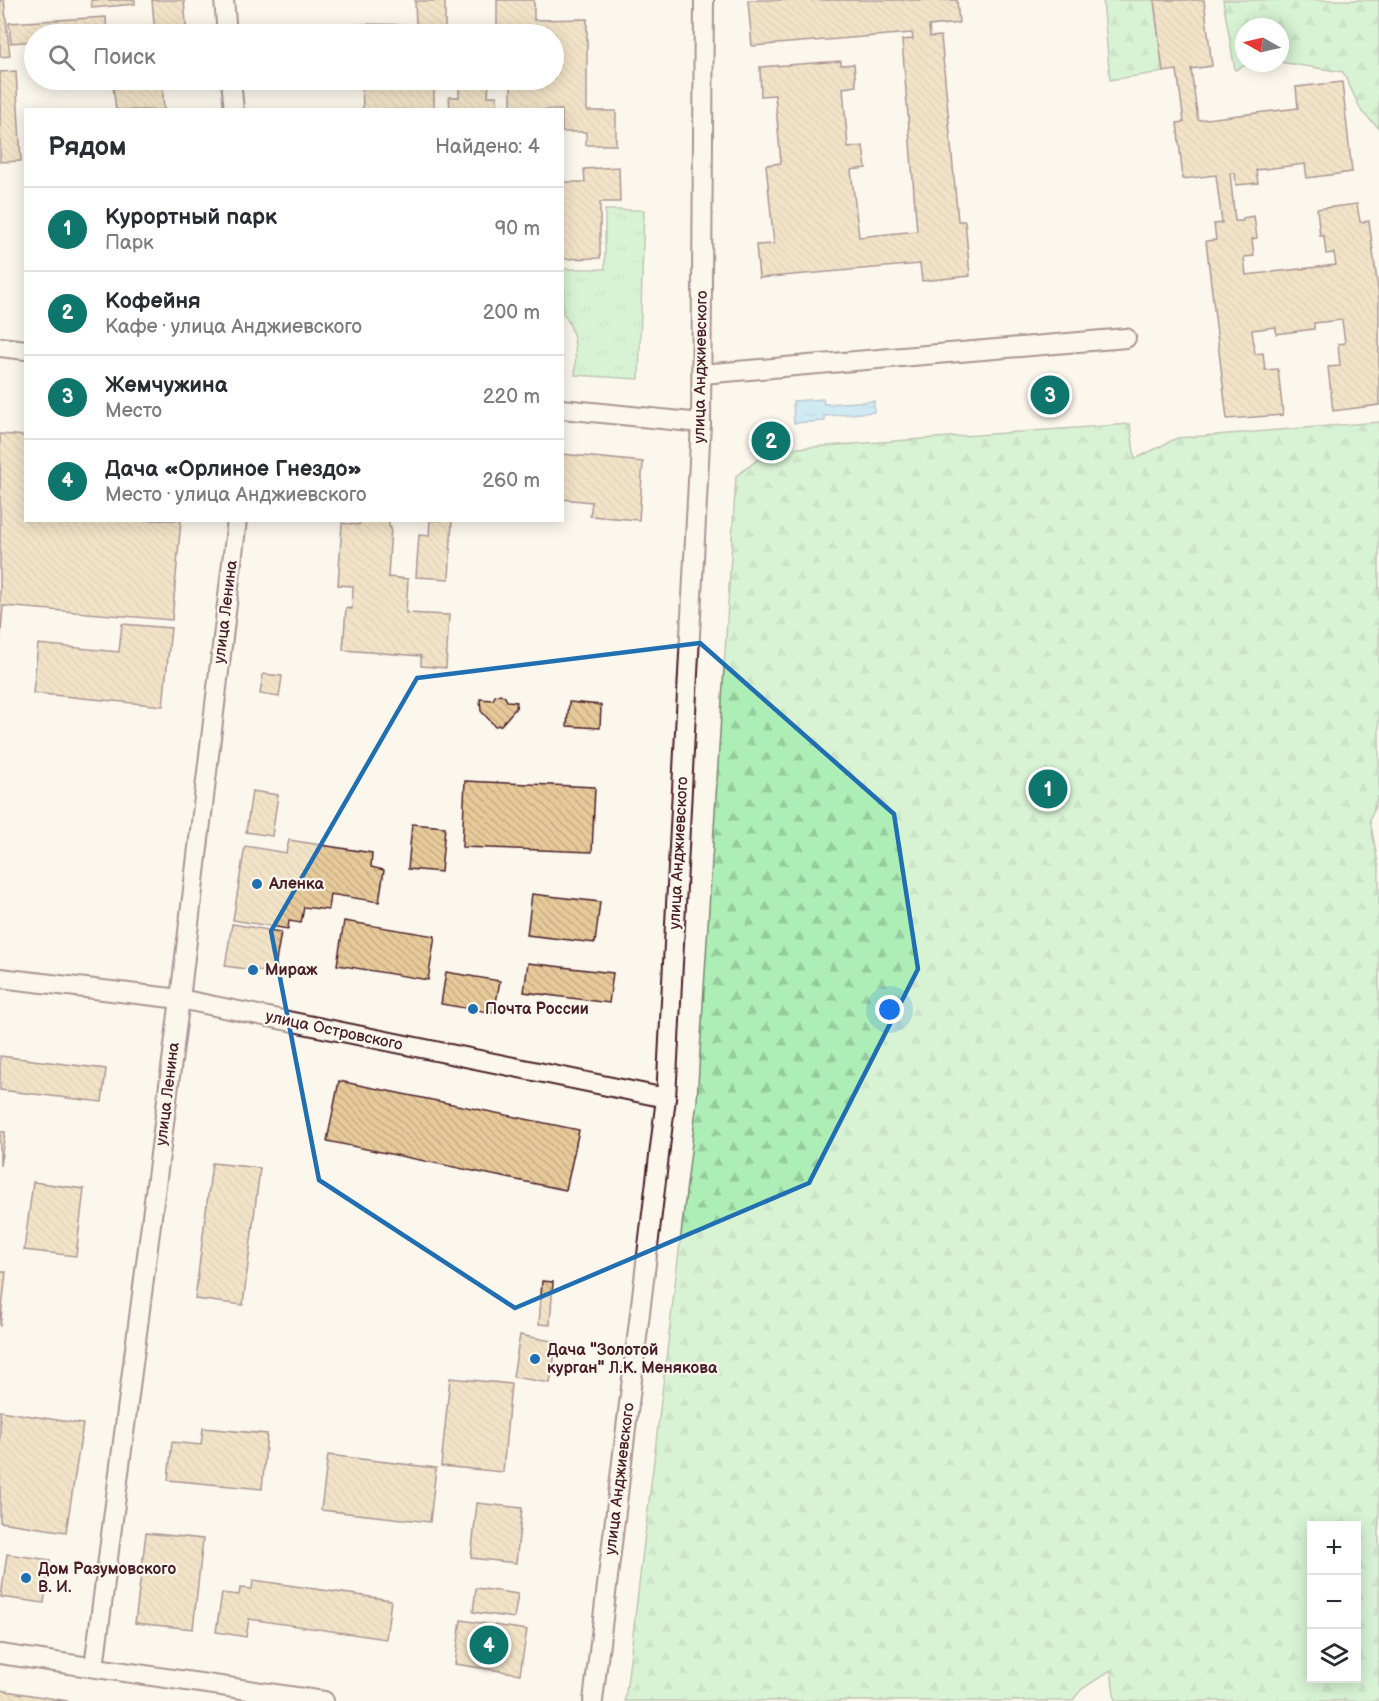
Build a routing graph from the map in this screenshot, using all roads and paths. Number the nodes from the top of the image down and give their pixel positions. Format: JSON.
{"nodes":[{"id":1,"x":224,"y":0,"type":"edge"},
{"id":2,"x":704,"y":0,"type":"edge"},
{"id":3,"x":226,"y":24,"type":"edge"},
{"id":4,"x":232,"y":90,"type":"edge"},
{"id":5,"x":234,"y":108,"type":"edge"},
{"id":6,"x":1126,"y":338,"type":"dead end"},
{"id":7,"x":0,"y":347,"type":"edge"},
{"id":8,"x":24,"y":350,"type":"edge"},
{"id":9,"x":702,"y":374,"type":"junction"},
{"id":10,"x":564,"y":409,"type":"edge"},
{"id":11,"x":701,"y":423,"type":"junction"},
{"id":12,"x":237,"y":522,"type":"edge"},
{"id":13,"x":0,"y":978,"type":"edge"},
{"id":14,"x":180,"y":999,"type":"junction"},
{"id":15,"x":666,"y":1098,"type":"junction"},
{"id":16,"x":0,"y":1654,"type":"edge"},
{"id":17,"x":94,"y":1667,"type":"junction"},
{"id":18,"x":324,"y":1701,"type":"edge"},
{"id":19,"x":593,"y":1701,"type":"edge"}],
"edges":[{"from":1,"to":3,"type":"street"},
{"from":2,"to":9,"type":"street","name":"улица Анджиевского"},
{"from":4,"to":5,"type":"street"},
{"from":6,"to":9,"type":"street"},
{"from":7,"to":8,"type":"street"},
{"from":9,"to":11,"type":"street","name":"улица Анджиевского"},
{"from":10,"to":11,"type":"street"},
{"from":11,"to":15,"type":"street","name":"улица Анджиевского"},
{"from":12,"to":14,"type":"street","name":"улица Ленина"},
{"from":13,"to":14,"type":"street","name":"улица Островского"},
{"from":14,"to":15,"type":"street","name":"улица Островского"},
{"from":14,"to":17,"type":"street","name":"улица Ленина"},
{"from":15,"to":19,"type":"street","name":"улица Анджиевского"},
{"from":16,"to":17,"type":"street"},
{"from":17,"to":18,"type":"street"}]}
